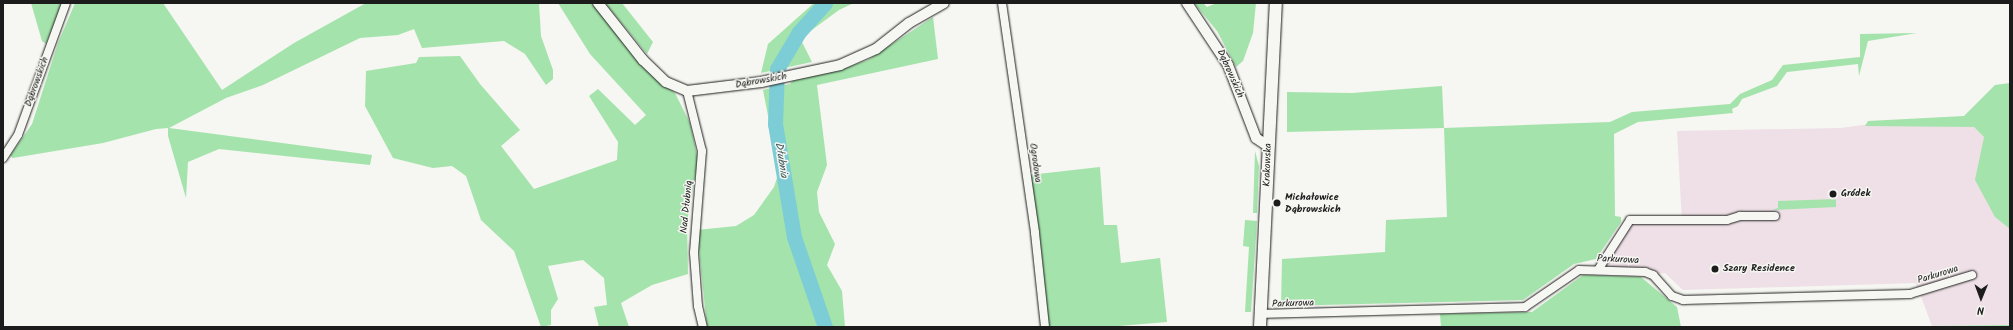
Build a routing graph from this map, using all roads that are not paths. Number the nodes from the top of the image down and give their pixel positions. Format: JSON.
{"nodes":[{"id":1,"x":66,"y":3,"type":"edge"},
{"id":2,"x":598,"y":3,"type":"edge"},
{"id":3,"x":944,"y":3,"type":"edge"},
{"id":4,"x":1002,"y":3,"type":"edge"},
{"id":5,"x":1187,"y":3,"type":"edge"},
{"id":6,"x":1276,"y":3,"type":"edge"},
{"id":7,"x":687,"y":91,"type":"junction"},
{"id":8,"x":1268,"y":146,"type":"junction"},
{"id":9,"x":3,"y":158,"type":"edge"},
{"id":10,"x":1775,"y":216,"type":"dead end"},
{"id":11,"x":1598,"y":270,"type":"junction"},
{"id":12,"x":1972,"y":275,"type":"dead end"},
{"id":13,"x":1261,"y":314,"type":"junction"},
{"id":14,"x":703,"y":327,"type":"edge"},
{"id":15,"x":1045,"y":327,"type":"edge"},
{"id":16,"x":1260,"y":327,"type":"edge"}],
"edges":[{"from":1,"to":9,"type":"street","name":"Dąbrowskich"},
{"from":2,"to":7,"type":"street"},
{"from":3,"to":7,"type":"street","name":"Dąbrowskich"},
{"from":4,"to":15,"type":"street","name":"Ogrodowa"},
{"from":5,"to":8,"type":"street","name":"Dąbrowskich"},
{"from":6,"to":8,"type":"main road","name":"Krakowska"},
{"from":7,"to":14,"type":"street","name":"Nad Dłubnią"},
{"from":8,"to":13,"type":"main road","name":"Krakowska"},
{"from":10,"to":11,"type":"street"},
{"from":11,"to":12,"type":"street","name":"Parkurowa"},
{"from":11,"to":13,"type":"street","name":"Parkurowa"},
{"from":13,"to":16,"type":"main road","name":"Krakowska"}]}
